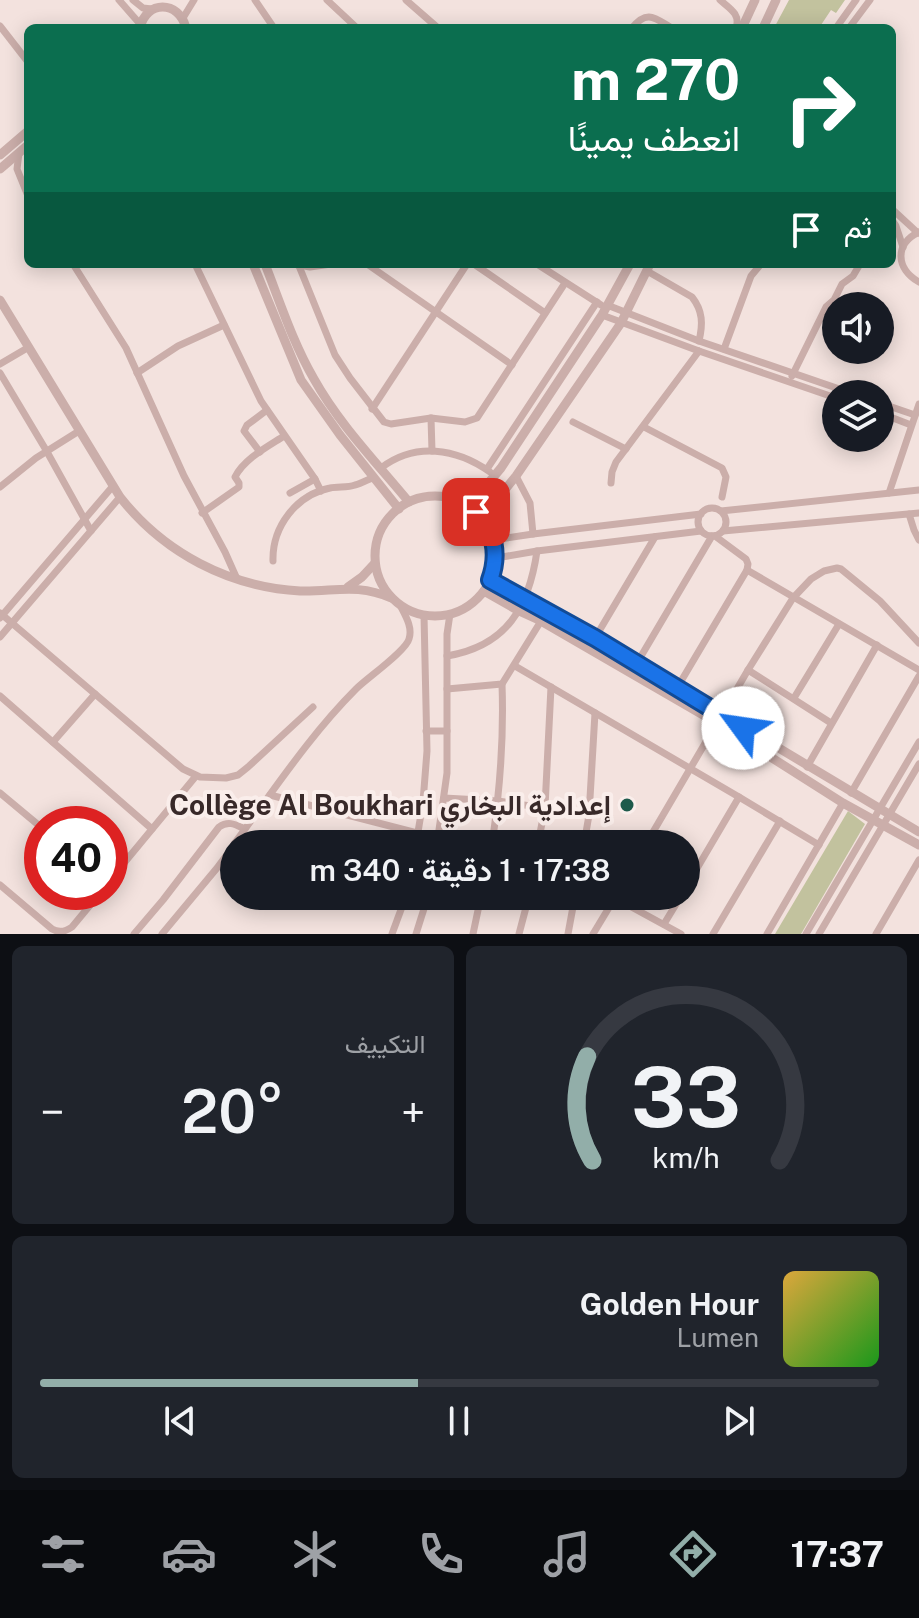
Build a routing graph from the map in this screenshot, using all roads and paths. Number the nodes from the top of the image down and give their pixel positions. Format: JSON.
{"nodes":[{"id":1,"x":119,"y":0,"type":"edge"},
{"id":2,"x":133,"y":0,"type":"edge"},
{"id":3,"x":177,"y":0,"type":"edge"},
{"id":4,"x":194,"y":0,"type":"edge"},
{"id":5,"x":255,"y":0,"type":"edge"},
{"id":6,"x":327,"y":0,"type":"edge"},
{"id":7,"x":406,"y":0,"type":"edge"},
{"id":8,"x":720,"y":0,"type":"edge"},
{"id":9,"x":755,"y":0,"type":"edge"},
{"id":10,"x":776,"y":0,"type":"edge"},
{"id":11,"x":856,"y":0,"type":"edge"},
{"id":12,"x":870,"y":0,"type":"edge"},
{"id":13,"x":167,"y":7,"type":"junction"},
{"id":14,"x":152,"y":9,"type":"junction"},
{"id":15,"x":184,"y":23,"type":"edge"},
{"id":16,"x":138,"y":24,"type":"edge"},
{"id":17,"x":141,"y":24,"type":"edge"},
{"id":18,"x":271,"y":24,"type":"edge"},
{"id":19,"x":353,"y":24,"type":"edge"},
{"id":20,"x":433,"y":24,"type":"edge"},
{"id":21,"x":636,"y":24,"type":"edge"},
{"id":22,"x":665,"y":24,"type":"edge"},
{"id":23,"x":738,"y":24,"type":"edge"},
{"id":24,"x":741,"y":24,"type":"edge"},
{"id":25,"x":765,"y":24,"type":"edge"},
{"id":26,"x":839,"y":24,"type":"edge"},
{"id":27,"x":852,"y":24,"type":"edge"},
{"id":28,"x":0,"y":26,"type":"edge"},
{"id":29,"x":24,"y":57,"type":"edge"},
{"id":30,"x":24,"y":134,"type":"edge"},
{"id":31,"x":24,"y":149,"type":"edge"},
{"id":32,"x":19,"y":153,"type":"junction"},
{"id":33,"x":0,"y":155,"type":"edge"},
{"id":34,"x":0,"y":169,"type":"edge"},
{"id":35,"x":24,"y":186,"type":"edge"},
{"id":36,"x":896,"y":213,"type":"edge"},
{"id":37,"x":896,"y":226,"type":"edge"},
{"id":38,"x":918,"y":232,"type":"edge"},
{"id":39,"x":903,"y":247,"type":"junction"},
{"id":40,"x":901,"y":261,"type":"junction"},
{"id":41,"x":896,"y":262,"type":"edge"},
{"id":42,"x":76,"y":268,"type":"edge"},
{"id":43,"x":197,"y":268,"type":"edge"},
{"id":44,"x":255,"y":268,"type":"edge"},
{"id":45,"x":267,"y":268,"type":"edge"},
{"id":46,"x":297,"y":268,"type":"edge"},
{"id":47,"x":373,"y":268,"type":"edge"},
{"id":48,"x":464,"y":268,"type":"edge"},
{"id":49,"x":480,"y":268,"type":"edge"},
{"id":50,"x":543,"y":268,"type":"edge"},
{"id":51,"x":628,"y":268,"type":"edge"},
{"id":52,"x":648,"y":268,"type":"edge"},
{"id":53,"x":758,"y":268,"type":"edge"},
{"id":54,"x":858,"y":268,"type":"edge"},
{"id":55,"x":919,"y":282,"type":"edge"},
{"id":56,"x":565,"y":283,"type":"junction"},
{"id":57,"x":0,"y":300,"type":"edge"},
{"id":58,"x":603,"y":308,"type":"junction"},
{"id":59,"x":435,"y":312,"type":"junction"},
{"id":60,"x":545,"y":313,"type":"junction"},
{"id":61,"x":626,"y":313,"type":"junction"},
{"id":62,"x":621,"y":323,"type":"junction"},
{"id":63,"x":224,"y":325,"type":"junction"},
{"id":64,"x":699,"y":341,"type":"junction"},
{"id":65,"x":29,"y":347,"type":"junction"},
{"id":66,"x":724,"y":349,"type":"junction"},
{"id":67,"x":699,"y":351,"type":"junction"},
{"id":68,"x":0,"y":364,"type":"edge"},
{"id":69,"x":512,"y":365,"type":"junction"},
{"id":70,"x":0,"y":373,"type":"edge"},
{"id":71,"x":137,"y":373,"type":"junction"},
{"id":72,"x":793,"y":373,"type":"junction"},
{"id":73,"x":789,"y":381,"type":"junction"},
{"id":74,"x":822,"y":383,"type":"edge"},
{"id":75,"x":822,"y":393,"type":"edge"},
{"id":76,"x":919,"y":404,"type":"edge"},
{"id":77,"x":894,"y":408,"type":"edge"},
{"id":78,"x":372,"y":409,"type":"junction"},
{"id":79,"x":267,"y":410,"type":"junction"},
{"id":80,"x":915,"y":415,"type":"junction"},
{"id":81,"x":431,"y":418,"type":"junction"},
{"id":82,"x":894,"y":418,"type":"edge"},
{"id":83,"x":573,"y":422,"type":"dead end"},
{"id":84,"x":911,"y":425,"type":"junction"},
{"id":85,"x":644,"y":427,"type":"junction"},
{"id":86,"x":79,"y":431,"type":"junction"},
{"id":87,"x":284,"y":436,"type":"junction"},
{"id":88,"x":626,"y":449,"type":"junction"},
{"id":89,"x":46,"y":450,"type":"junction"},
{"id":90,"x":432,"y":451,"type":"junction"},
{"id":91,"x":260,"y":452,"type":"junction"},
{"id":92,"x":381,"y":468,"type":"junction"},
{"id":93,"x":491,"y":472,"type":"junction"},
{"id":94,"x":516,"y":476,"type":"junction"},
{"id":95,"x":372,"y":478,"type":"junction"},
{"id":96,"x":315,"y":479,"type":"junction"},
{"id":97,"x":611,"y":483,"type":"dead end"},
{"id":98,"x":113,"y":486,"type":"junction"},
{"id":99,"x":0,"y":487,"type":"edge"},
{"id":100,"x":919,"y":490,"type":"edge"},
{"id":101,"x":321,"y":491,"type":"junction"},
{"id":102,"x":290,"y":493,"type":"dead end"},
{"id":103,"x":889,"y":493,"type":"junction"},
{"id":104,"x":120,"y":497,"type":"junction"},
{"id":105,"x":722,"y":497,"type":"dead end"},
{"id":106,"x":409,"y":502,"type":"junction"},
{"id":107,"x":469,"y":506,"type":"junction"},
{"id":108,"x":399,"y":509,"type":"junction"},
{"id":109,"x":721,"y":511,"type":"junction"},
{"id":110,"x":202,"y":513,"type":"junction"},
{"id":111,"x":919,"y":513,"type":"edge"},
{"id":112,"x":701,"y":514,"type":"junction"},
{"id":113,"x":909,"y":514,"type":"junction"},
{"id":114,"x":482,"y":518,"type":"junction"},
{"id":115,"x":84,"y":519,"type":"junction"},
{"id":116,"x":91,"y":531,"type":"junction"},
{"id":117,"x":701,"y":531,"type":"junction"},
{"id":118,"x":723,"y":531,"type":"junction"},
{"id":119,"x":533,"y":534,"type":"junction"},
{"id":120,"x":713,"y":536,"type":"junction"},
{"id":121,"x":655,"y":537,"type":"junction"},
{"id":122,"x":493,"y":540,"type":"junction"},
{"id":123,"x":919,"y":540,"type":"edge"},
{"id":124,"x":537,"y":551,"type":"junction"},
{"id":125,"x":496,"y":558,"type":"junction"},
{"id":126,"x":273,"y":561,"type":"dead end"},
{"id":127,"x":375,"y":563,"type":"junction"},
{"id":128,"x":747,"y":570,"type":"junction"},
{"id":129,"x":237,"y":579,"type":"junction"},
{"id":130,"x":490,"y":580,"type":"junction"},
{"id":131,"x":346,"y":588,"type":"junction"},
{"id":132,"x":484,"y":591,"type":"junction"},
{"id":133,"x":391,"y":598,"type":"junction"},
{"id":134,"x":793,"y":598,"type":"junction"},
{"id":135,"x":525,"y":601,"type":"junction"},
{"id":136,"x":400,"y":605,"type":"junction"},
{"id":137,"x":519,"y":611,"type":"junction"},
{"id":138,"x":450,"y":614,"type":"junction"},
{"id":139,"x":1,"y":615,"type":"edge"},
{"id":140,"x":424,"y":615,"type":"junction"},
{"id":141,"x":541,"y":621,"type":"junction"},
{"id":142,"x":12,"y":623,"type":"junction"},
{"id":143,"x":839,"y":624,"type":"junction"},
{"id":144,"x":0,"y":637,"type":"edge"},
{"id":145,"x":595,"y":638,"type":"junction"},
{"id":146,"x":919,"y":643,"type":"edge"},
{"id":147,"x":877,"y":645,"type":"junction"},
{"id":148,"x":447,"y":656,"type":"junction"},
{"id":149,"x":637,"y":663,"type":"junction"},
{"id":150,"x":515,"y":666,"type":"junction"},
{"id":151,"x":748,"y":670,"type":"junction"},
{"id":152,"x":919,"y":670,"type":"edge"},
{"id":153,"x":919,"y":676,"type":"edge"},
{"id":154,"x":502,"y":684,"type":"junction"},
{"id":155,"x":551,"y":687,"type":"junction"},
{"id":156,"x":677,"y":688,"type":"junction"},
{"id":157,"x":447,"y":689,"type":"junction"},
{"id":158,"x":95,"y":694,"type":"junction"},
{"id":159,"x":0,"y":696,"type":"edge"},
{"id":160,"x":794,"y":698,"type":"junction"},
{"id":161,"x":313,"y":707,"type":"dead end"},
{"id":162,"x":595,"y":713,"type":"junction"},
{"id":163,"x":719,"y":719,"type":"junction"},
{"id":164,"x":831,"y":723,"type":"junction"},
{"id":165,"x":426,"y":731,"type":"junction"},
{"id":166,"x":447,"y":731,"type":"junction"},
{"id":167,"x":53,"y":742,"type":"junction"},
{"id":168,"x":919,"y":742,"type":"edge"},
{"id":169,"x":919,"y":764,"type":"edge"},
{"id":170,"x":807,"y":767,"type":"junction"},
{"id":171,"x":690,"y":768,"type":"junction"},
{"id":172,"x":196,"y":776,"type":"junction"},
{"id":173,"x":851,"y":793,"type":"junction"},
{"id":174,"x":270,"y":795,"type":"junction"},
{"id":175,"x":739,"y":797,"type":"junction"},
{"id":176,"x":2,"y":798,"type":"edge"},
{"id":177,"x":444,"y":798,"type":"junction"},
{"id":178,"x":498,"y":801,"type":"junction"},
{"id":179,"x":843,"y":803,"type":"junction"},
{"id":180,"x":545,"y":807,"type":"junction"},
{"id":181,"x":879,"y":809,"type":"junction"},
{"id":182,"x":24,"y":814,"type":"edge"},
{"id":183,"x":589,"y":815,"type":"junction"},
{"id":184,"x":889,"y":815,"type":"junction"},
{"id":185,"x":873,"y":820,"type":"junction"},
{"id":186,"x":780,"y":821,"type":"junction"},
{"id":187,"x":883,"y":825,"type":"junction"},
{"id":188,"x":152,"y":829,"type":"junction"},
{"id":189,"x":245,"y":829,"type":"joint"},
{"id":190,"x":405,"y":830,"type":"edge"},
{"id":191,"x":417,"y":830,"type":"edge"},
{"id":192,"x":439,"y":830,"type":"edge"},
{"id":193,"x":494,"y":830,"type":"edge"},
{"id":194,"x":541,"y":830,"type":"edge"},
{"id":195,"x":586,"y":830,"type":"edge"},
{"id":196,"x":654,"y":830,"type":"edge"},
{"id":197,"x":919,"y":832,"type":"edge"},
{"id":198,"x":819,"y":845,"type":"junction"},
{"id":199,"x":919,"y":845,"type":"edge"},
{"id":200,"x":128,"y":858,"type":"edge"},
{"id":201,"x":919,"y":860,"type":"edge"},
{"id":202,"x":700,"y":863,"type":"edge"},
{"id":203,"x":220,"y":864,"type":"edge"},
{"id":204,"x":0,"y":885,"type":"edge"},
{"id":205,"x":24,"y":905,"type":"edge"},
{"id":206,"x":30,"y":910,"type":"edge"},
{"id":207,"x":86,"y":910,"type":"edge"},
{"id":208,"x":401,"y":910,"type":"edge"},
{"id":209,"x":424,"y":910,"type":"edge"},
{"id":210,"x":478,"y":910,"type":"edge"},
{"id":211,"x":525,"y":910,"type":"edge"},
{"id":212,"x":572,"y":910,"type":"edge"},
{"id":213,"x":608,"y":910,"type":"edge"},
{"id":214,"x":639,"y":910,"type":"edge"},
{"id":215,"x":672,"y":910,"type":"edge"},
{"id":216,"x":664,"y":924,"type":"junction"},
{"id":217,"x":418,"y":933,"type":"edge"},
{"id":218,"x":823,"y":933,"type":"edge"},
{"id":219,"x":134,"y":934,"type":"edge"},
{"id":220,"x":162,"y":934,"type":"edge"},
{"id":221,"x":392,"y":934,"type":"edge"},
{"id":222,"x":473,"y":934,"type":"edge"},
{"id":223,"x":519,"y":934,"type":"edge"},
{"id":224,"x":568,"y":934,"type":"edge"},
{"id":225,"x":593,"y":934,"type":"edge"},
{"id":226,"x":681,"y":934,"type":"edge"},
{"id":227,"x":713,"y":934,"type":"edge"},
{"id":228,"x":767,"y":934,"type":"edge"},
{"id":229,"x":806,"y":934,"type":"edge"},
{"id":230,"x":876,"y":934,"type":"edge"}],
"edges":[{"from":1,"to":16,"type":"street"},
{"from":2,"to":14,"type":"street"},
{"from":3,"to":13,"type":"street"},
{"from":4,"to":15,"type":"street"},
{"from":5,"to":18,"type":"street"},
{"from":6,"to":19,"type":"street"},
{"from":7,"to":20,"type":"street"},
{"from":8,"to":23,"type":"street"},
{"from":9,"to":24,"type":"street"},
{"from":10,"to":25,"type":"street"},
{"from":11,"to":26,"type":"street"},
{"from":12,"to":27,"type":"street"},
{"from":13,"to":14,"type":"street"},
{"from":13,"to":15,"type":"street"},
{"from":14,"to":17,"type":"street"},
{"from":21,"to":22,"type":"street"},
{"from":28,"to":29,"type":"street"},
{"from":30,"to":33,"type":"street"},
{"from":31,"to":32,"type":"street"},
{"from":32,"to":34,"type":"street"},
{"from":32,"to":35,"type":"street"},
{"from":36,"to":38,"type":"street"},
{"from":37,"to":39,"type":"street"},
{"from":38,"to":39,"type":"street"},
{"from":39,"to":40,"type":"street"},
{"from":40,"to":41,"type":"street"},
{"from":40,"to":55,"type":"street"},
{"from":42,"to":71,"type":"street"},
{"from":43,"to":63,"type":"street"},
{"from":44,"to":95,"type":"street"},
{"from":45,"to":92,"type":"street"},
{"from":46,"to":78,"type":"street"},
{"from":47,"to":59,"type":"street"},
{"from":48,"to":59,"type":"street"},
{"from":49,"to":60,"type":"street"},
{"from":50,"to":56,"type":"street"},
{"from":51,"to":58,"type":"street"},
{"from":52,"to":61,"type":"street"},
{"from":52,"to":64,"type":"street"},
{"from":53,"to":66,"type":"street"},
{"from":54,"to":72,"type":"street"},
{"from":56,"to":58,"type":"street"},
{"from":56,"to":60,"type":"street"},
{"from":57,"to":65,"type":"street"},
{"from":58,"to":61,"type":"street"},
{"from":58,"to":62,"type":"street"},
{"from":58,"to":93,"type":"street"},
{"from":59,"to":69,"type":"street"},
{"from":59,"to":78,"type":"street"},
{"from":60,"to":69,"type":"street"},
{"from":61,"to":62,"type":"street"},
{"from":61,"to":64,"type":"street"},
{"from":62,"to":67,"type":"street"},
{"from":62,"to":94,"type":"street"},
{"from":63,"to":71,"type":"street"},
{"from":63,"to":79,"type":"street"},
{"from":64,"to":66,"type":"street"},
{"from":65,"to":68,"type":"street"},
{"from":65,"to":86,"type":"street"},
{"from":66,"to":72,"type":"street"},
{"from":67,"to":73,"type":"street"},
{"from":67,"to":85,"type":"street"},
{"from":69,"to":81,"type":"street"},
{"from":70,"to":89,"type":"street"},
{"from":71,"to":110,"type":"street"},
{"from":72,"to":73,"type":"street"},
{"from":72,"to":74,"type":"street"},
{"from":73,"to":75,"type":"street"},
{"from":76,"to":80,"type":"street"},
{"from":77,"to":80,"type":"street"},
{"from":78,"to":81,"type":"street"},
{"from":79,"to":87,"type":"street"},
{"from":79,"to":91,"type":"street"},
{"from":80,"to":84,"type":"street"},
{"from":81,"to":90,"type":"street"},
{"from":82,"to":84,"type":"street"},
{"from":83,"to":88,"type":"street"},
{"from":84,"to":103,"type":"street"},
{"from":85,"to":88,"type":"street"},
{"from":85,"to":105,"type":"street"},
{"from":86,"to":89,"type":"street"},
{"from":86,"to":98,"type":"street"},
{"from":87,"to":91,"type":"street"},
{"from":87,"to":96,"type":"street"},
{"from":88,"to":97,"type":"street"},
{"from":89,"to":99,"type":"street"},
{"from":89,"to":115,"type":"street"},
{"from":90,"to":92,"type":"street"},
{"from":90,"to":93,"type":"street"},
{"from":91,"to":110,"type":"street"},
{"from":92,"to":106,"type":"street"},
{"from":93,"to":107,"type":"street"},
{"from":94,"to":114,"type":"street"},
{"from":94,"to":119,"type":"street"},
{"from":95,"to":101,"type":"street"},
{"from":95,"to":108,"type":"street"},
{"from":96,"to":101,"type":"street"},
{"from":96,"to":102,"type":"street"},
{"from":98,"to":104,"type":"street"},
{"from":98,"to":115,"type":"street"},
{"from":100,"to":103,"type":"street"},
{"from":101,"to":126,"type":"street"},
{"from":103,"to":109,"type":"street"},
{"from":104,"to":116,"type":"street"},
{"from":104,"to":129,"type":"street"},
{"from":106,"to":107,"type":"street"},
{"from":106,"to":108,"type":"street"},
{"from":107,"to":114,"type":"street"},
{"from":108,"to":127,"type":"street"},
{"from":109,"to":112,"type":"street"},
{"from":109,"to":118,"type":"street"},
{"from":110,"to":129,"type":"street"},
{"from":111,"to":113,"type":"street"},
{"from":112,"to":117,"type":"street"},
{"from":112,"to":119,"type":"street"},
{"from":113,"to":118,"type":"street"},
{"from":113,"to":123,"type":"street"},
{"from":114,"to":122,"type":"street"},
{"from":115,"to":116,"type":"street"},
{"from":115,"to":139,"type":"street"},
{"from":116,"to":142,"type":"street"},
{"from":117,"to":120,"type":"street"},
{"from":117,"to":121,"type":"street"},
{"from":118,"to":120,"type":"street"},
{"from":119,"to":122,"type":"street"},
{"from":120,"to":128,"type":"street"},
{"from":120,"to":149,"type":"street"},
{"from":121,"to":124,"type":"street"},
{"from":121,"to":145,"type":"street"},
{"from":122,"to":125,"type":"street"},
{"from":124,"to":125,"type":"street"},
{"from":124,"to":135,"type":"street"},
{"from":125,"to":130,"type":"street"},
{"from":127,"to":131,"type":"street"},
{"from":127,"to":133,"type":"street"},
{"from":128,"to":134,"type":"street"},
{"from":128,"to":156,"type":"street"},
{"from":129,"to":131,"type":"street"},
{"from":130,"to":132,"type":"street"},
{"from":130,"to":135,"type":"street"},
{"from":131,"to":133,"type":"street"},
{"from":132,"to":137,"type":"street"},
{"from":132,"to":138,"type":"street"},
{"from":133,"to":136,"type":"street"},
{"from":134,"to":143,"type":"street"},
{"from":134,"to":146,"type":"street"},
{"from":134,"to":151,"type":"street"},
{"from":135,"to":137,"type":"street"},
{"from":135,"to":145,"type":"street"},
{"from":136,"to":140,"type":"street"},
{"from":136,"to":174,"type":"street"},
{"from":137,"to":141,"type":"street"},
{"from":137,"to":148,"type":"street"},
{"from":138,"to":140,"type":"street"},
{"from":138,"to":148,"type":"street"},
{"from":139,"to":142,"type":"street"},
{"from":140,"to":165,"type":"street"},
{"from":141,"to":150,"type":"street"},
{"from":141,"to":163,"type":"street"},
{"from":142,"to":144,"type":"street"},
{"from":142,"to":158,"type":"street"},
{"from":143,"to":147,"type":"street"},
{"from":143,"to":160,"type":"street"},
{"from":145,"to":149,"type":"street"},
{"from":147,"to":152,"type":"street"},
{"from":147,"to":164,"type":"street"},
{"from":148,"to":157,"type":"street"},
{"from":149,"to":156,"type":"street"},
{"from":150,"to":154,"type":"street"},
{"from":150,"to":155,"type":"street"},
{"from":151,"to":160,"type":"street"},
{"from":151,"to":163,"type":"street"},
{"from":153,"to":173,"type":"street"},
{"from":154,"to":157,"type":"street"},
{"from":154,"to":178,"type":"street"},
{"from":155,"to":162,"type":"street"},
{"from":155,"to":180,"type":"street"},
{"from":156,"to":163,"type":"street"},
{"from":157,"to":166,"type":"street"},
{"from":158,"to":167,"type":"street"},
{"from":158,"to":172,"type":"street"},
{"from":159,"to":167,"type":"street"},
{"from":160,"to":164,"type":"street"},
{"from":161,"to":172,"type":"street"},
{"from":162,"to":171,"type":"street"},
{"from":162,"to":183,"type":"street"},
{"from":163,"to":170,"type":"street"},
{"from":163,"to":171,"type":"street"},
{"from":163,"to":179,"type":"street"},
{"from":164,"to":170,"type":"street"},
{"from":165,"to":166,"type":"street"},
{"from":165,"to":191,"type":"street"},
{"from":166,"to":177,"type":"street"},
{"from":167,"to":188,"type":"street"},
{"from":168,"to":181,"type":"street"},
{"from":169,"to":184,"type":"street"},
{"from":170,"to":173,"type":"street"},
{"from":171,"to":175,"type":"street"},
{"from":171,"to":196,"type":"street"},
{"from":172,"to":188,"type":"street"},
{"from":173,"to":181,"type":"street"},
{"from":174,"to":189,"type":"street"},
{"from":174,"to":190,"type":"street"},
{"from":175,"to":186,"type":"street"},
{"from":175,"to":202,"type":"street"},
{"from":176,"to":182,"type":"street"},
{"from":177,"to":178,"type":"street"},
{"from":177,"to":192,"type":"street"},
{"from":178,"to":180,"type":"street"},
{"from":178,"to":193,"type":"street"},
{"from":179,"to":185,"type":"street"},
{"from":179,"to":198,"type":"street"},
{"from":180,"to":183,"type":"street"},
{"from":180,"to":194,"type":"street"},
{"from":181,"to":184,"type":"street"},
{"from":181,"to":185,"type":"street"},
{"from":183,"to":195,"type":"street"},
{"from":184,"to":187,"type":"street"},
{"from":184,"to":197,"type":"street"},
{"from":185,"to":187,"type":"street"},
{"from":185,"to":229,"type":"street"},
{"from":186,"to":198,"type":"street"},
{"from":186,"to":227,"type":"street"},
{"from":187,"to":199,"type":"street"},
{"from":187,"to":218,"type":"street"},
{"from":188,"to":200,"type":"street"},
{"from":189,"to":219,"type":"street"},
{"from":198,"to":228,"type":"street"},
{"from":201,"to":230,"type":"street"},
{"from":203,"to":220,"type":"street"},
{"from":204,"to":205,"type":"street"},
{"from":206,"to":207,"type":"street"},
{"from":208,"to":221,"type":"street"},
{"from":209,"to":217,"type":"street"},
{"from":210,"to":222,"type":"street"},
{"from":211,"to":223,"type":"street"},
{"from":212,"to":224,"type":"street"},
{"from":213,"to":225,"type":"street"},
{"from":214,"to":216,"type":"street"},
{"from":215,"to":216,"type":"street"},
{"from":216,"to":226,"type":"street"}]}
